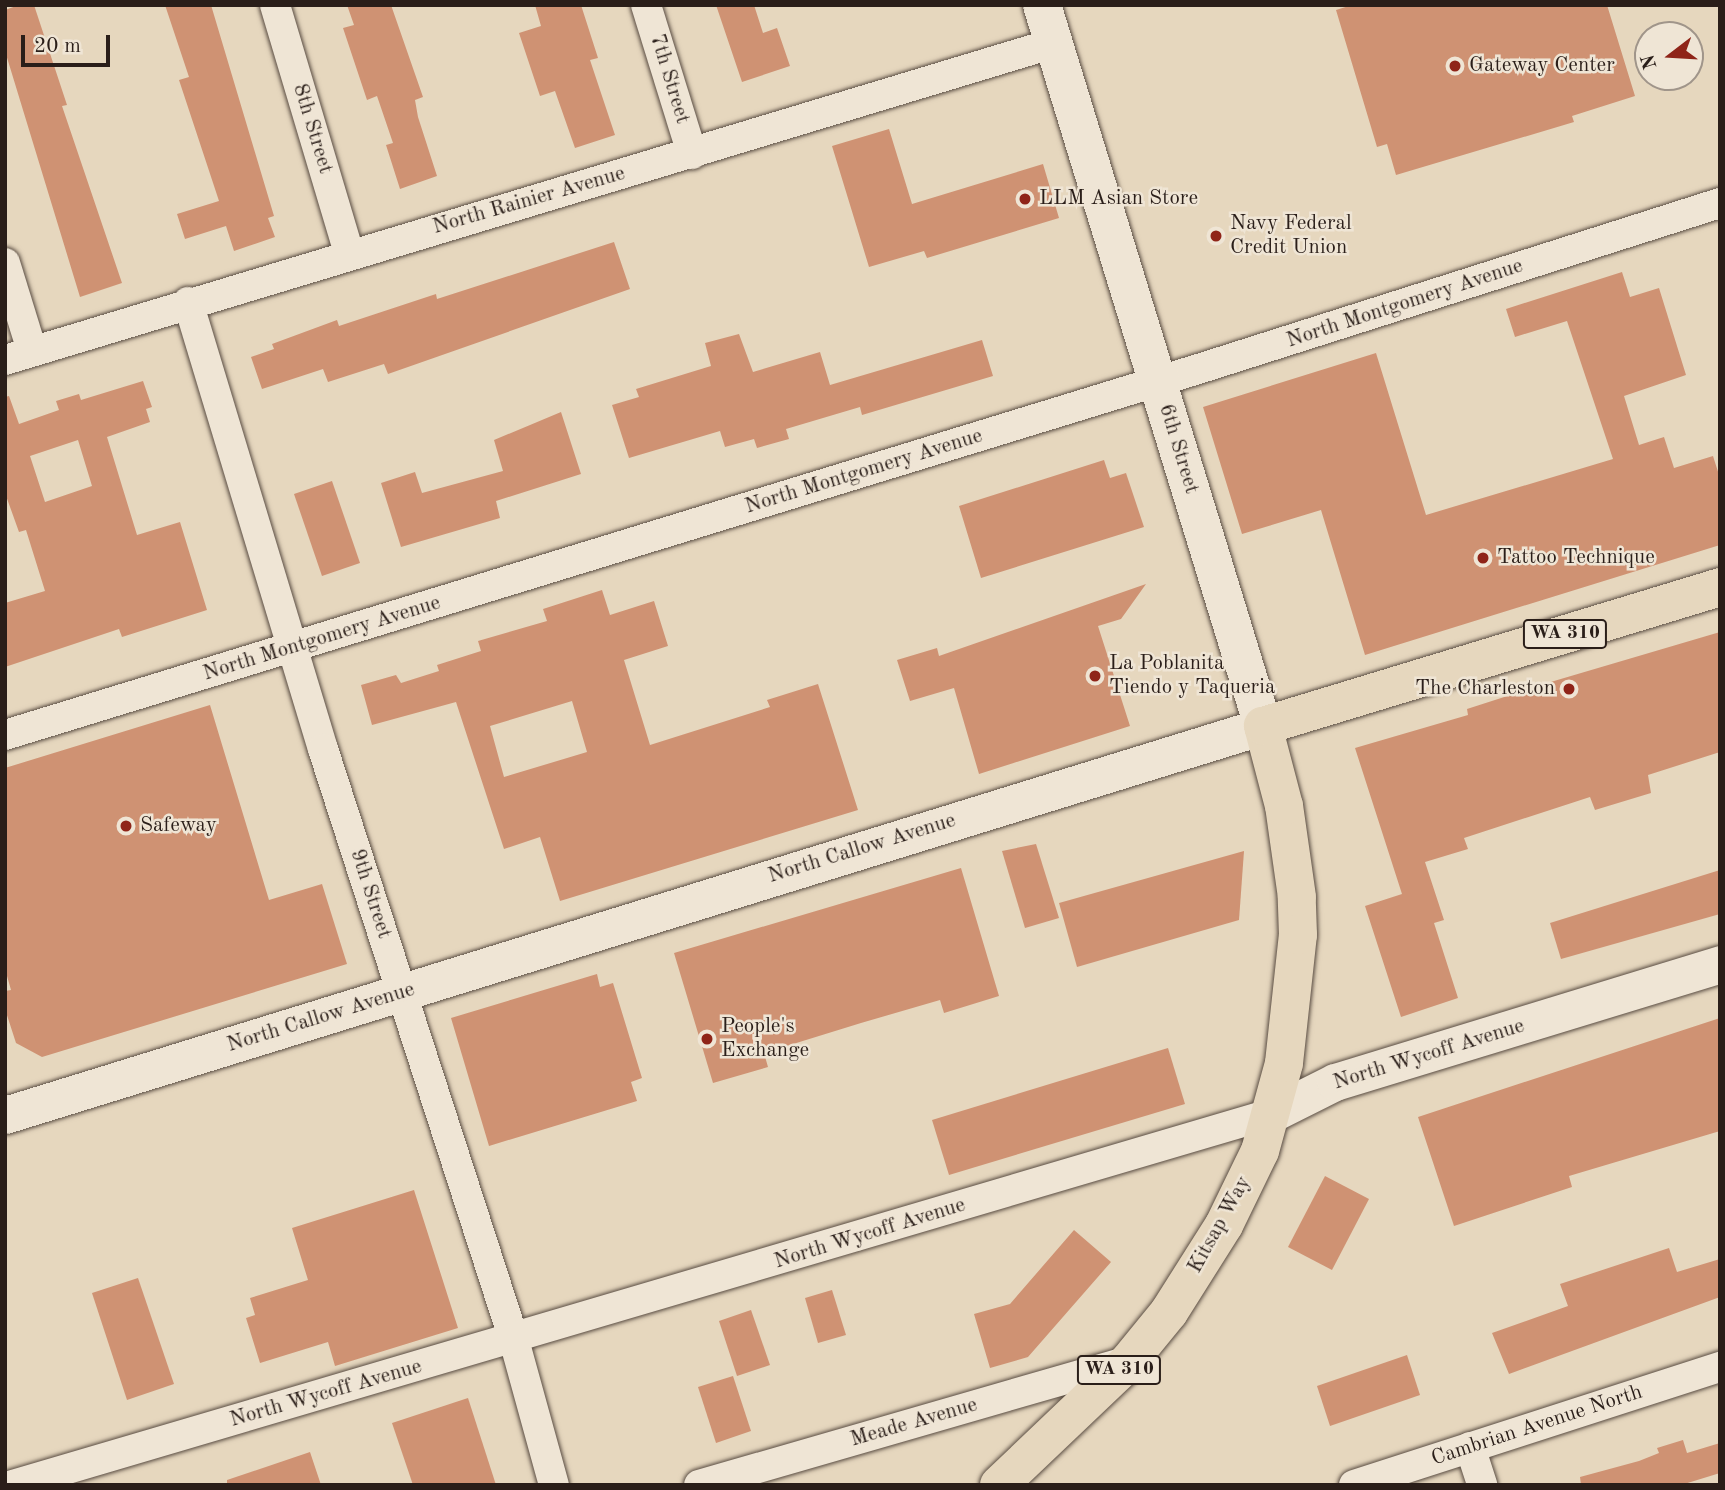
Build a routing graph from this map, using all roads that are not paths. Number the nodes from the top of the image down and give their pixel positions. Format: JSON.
{"nodes":[{"id":1,"x":275,"y":5,"type":"edge"},
{"id":2,"x":646,"y":5,"type":"edge"},
{"id":3,"x":1042,"y":5,"type":"edge"},
{"id":4,"x":1054,"y":43,"type":"junction"},
{"id":5,"x":692,"y":154,"type":"junction"},
{"id":6,"x":1720,"y":203,"type":"edge"},
{"id":7,"x":349,"y":253,"type":"junction"},
{"id":8,"x":5,"y":263,"type":"edge"},
{"id":9,"x":188,"y":302,"type":"junction"},
{"id":10,"x":19,"y":355,"type":"edge"},
{"id":11,"x":1157,"y":382,"type":"junction"},
{"id":12,"x":1720,"y":587,"type":"edge"},
{"id":13,"x":292,"y":649,"type":"junction"},
{"id":14,"x":1263,"y":726,"type":"junction"},
{"id":15,"x":5,"y":735,"type":"edge"},
{"id":16,"x":1297,"y":897,"type":"joint"},
{"id":17,"x":1720,"y":964,"type":"edge"},
{"id":18,"x":402,"y":992,"type":"junction"},
{"id":19,"x":1273,"y":1113,"type":"junction"},
{"id":20,"x":5,"y":1115,"type":"edge"},
{"id":21,"x":514,"y":1340,"type":"junction"},
{"id":22,"x":1129,"y":1361,"type":"junction"},
{"id":23,"x":1720,"y":1367,"type":"edge"},
{"id":24,"x":1470,"y":1447,"type":"junction"},
{"id":25,"x":13,"y":1485,"type":"edge"},
{"id":26,"x":554,"y":1485,"type":"edge"},
{"id":27,"x":699,"y":1485,"type":"edge"},
{"id":28,"x":999,"y":1485,"type":"edge"},
{"id":29,"x":1354,"y":1485,"type":"edge"},
{"id":30,"x":1482,"y":1485,"type":"edge"}],
"edges":[{"from":1,"to":7,"type":"street","name":"8th Street"},
{"from":2,"to":5,"type":"street","name":"7th Street"},
{"from":3,"to":4,"type":"main road","name":"6th Street"},
{"from":4,"to":5,"type":"street","name":"North Rainier Avenue"},
{"from":4,"to":11,"type":"main road","name":"6th Street"},
{"from":5,"to":7,"type":"street","name":"North Rainier Avenue"},
{"from":6,"to":11,"type":"street","name":"North Montgomery Avenue"},
{"from":7,"to":9,"type":"street","name":"North Rainier Avenue"},
{"from":8,"to":10,"type":"street"},
{"from":9,"to":10,"type":"street","name":"North Rainier Avenue"},
{"from":9,"to":13,"type":"street","name":"9th Street"},
{"from":11,"to":13,"type":"street","name":"North Montgomery Avenue"},
{"from":11,"to":14,"type":"main road","name":"6th Street"},
{"from":12,"to":14,"type":"main road","name":"North Callow Avenue","number":"WA 310"},
{"from":13,"to":15,"type":"street","name":"North Montgomery Avenue"},
{"from":13,"to":18,"type":"street","name":"9th Street"},
{"from":14,"to":16,"type":"main road","name":"6th Street","number":"WA 310"},
{"from":14,"to":18,"type":"street","name":"North Callow Avenue"},
{"from":16,"to":19,"type":"main road","name":"Kitsap Way","number":"WA 310"},
{"from":17,"to":19,"type":"street","name":"North Wycoff Avenue"},
{"from":18,"to":20,"type":"street","name":"North Callow Avenue"},
{"from":18,"to":21,"type":"street","name":"9th Street"},
{"from":19,"to":21,"type":"street","name":"North Wycoff Avenue"},
{"from":19,"to":22,"type":"main road","name":"Kitsap Way","number":"WA 310"},
{"from":21,"to":25,"type":"street","name":"North Wycoff Avenue"},
{"from":21,"to":26,"type":"street","name":"9th Street"},
{"from":22,"to":27,"type":"street","name":"Meade Avenue"},
{"from":22,"to":28,"type":"main road","name":"Kitsap Way","number":"WA 310"},
{"from":23,"to":24,"type":"street","name":"Cambrian Avenue North"},
{"from":24,"to":29,"type":"street","name":"Cambrian Avenue North"},
{"from":24,"to":30,"type":"street"}]}
